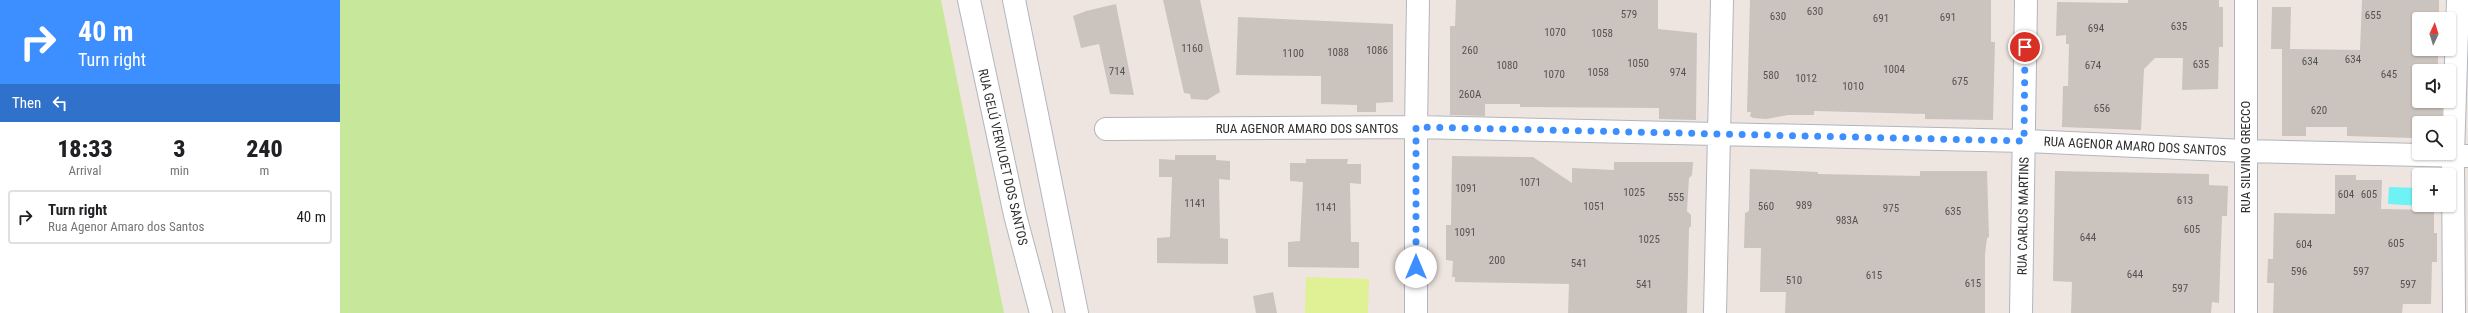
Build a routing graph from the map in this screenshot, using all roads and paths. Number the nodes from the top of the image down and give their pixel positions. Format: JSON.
{"nodes":[{"id":1,"x":969,"y":0,"type":"edge"},
{"id":2,"x":1014,"y":0,"type":"edge"},
{"id":3,"x":1418,"y":0,"type":"edge"},
{"id":4,"x":1722,"y":0,"type":"edge"},
{"id":5,"x":2026,"y":0,"type":"edge"},
{"id":6,"x":2246,"y":0,"type":"edge"},
{"id":7,"x":2458,"y":0,"type":"edge"},
{"id":8,"x":1416,"y":127,"type":"junction"},
{"id":9,"x":1106,"y":129,"type":"dead end"},
{"id":10,"x":1719,"y":134,"type":"junction"},
{"id":11,"x":2024,"y":141,"type":"junction"},
{"id":12,"x":2245,"y":151,"type":"junction"},
{"id":13,"x":2460,"y":156,"type":"edge"},
{"id":14,"x":1041,"y":313,"type":"edge"},
{"id":15,"x":1077,"y":313,"type":"edge"},
{"id":16,"x":1416,"y":313,"type":"edge"},
{"id":17,"x":1715,"y":313,"type":"edge"},
{"id":18,"x":2021,"y":313,"type":"edge"},
{"id":19,"x":2246,"y":313,"type":"edge"},
{"id":20,"x":2454,"y":313,"type":"edge"}],
"edges":[{"from":1,"to":14,"type":"street","name":"RUA GELÚ VERVLOET DOS SANTOS"},
{"from":2,"to":15,"type":"street"},
{"from":3,"to":8,"type":"street"},
{"from":4,"to":10,"type":"street"},
{"from":5,"to":11,"type":"street","name":"RUA CARLOS MARTINS"},
{"from":6,"to":12,"type":"street","name":"RUA SILVINO GRECCO"},
{"from":7,"to":13,"type":"street"},
{"from":8,"to":9,"type":"street","name":"RUA AGENOR AMARO DOS SANTOS"},
{"from":8,"to":10,"type":"street","name":"RUA AGENOR AMARO DOS SANTOS"},
{"from":8,"to":16,"type":"street"},
{"from":10,"to":11,"type":"street","name":"RUA AGENOR AMARO DOS SANTOS"},
{"from":10,"to":17,"type":"street"},
{"from":11,"to":12,"type":"street","name":"RUA AGENOR AMARO DOS SANTOS"},
{"from":11,"to":18,"type":"street","name":"RUA CARLOS MARTINS"},
{"from":12,"to":13,"type":"street","name":"RUA AGENOR AMARO DOS SANTOS"},
{"from":12,"to":19,"type":"street","name":"RUA SILVINO GRECCO"},
{"from":13,"to":20,"type":"street"}]}
